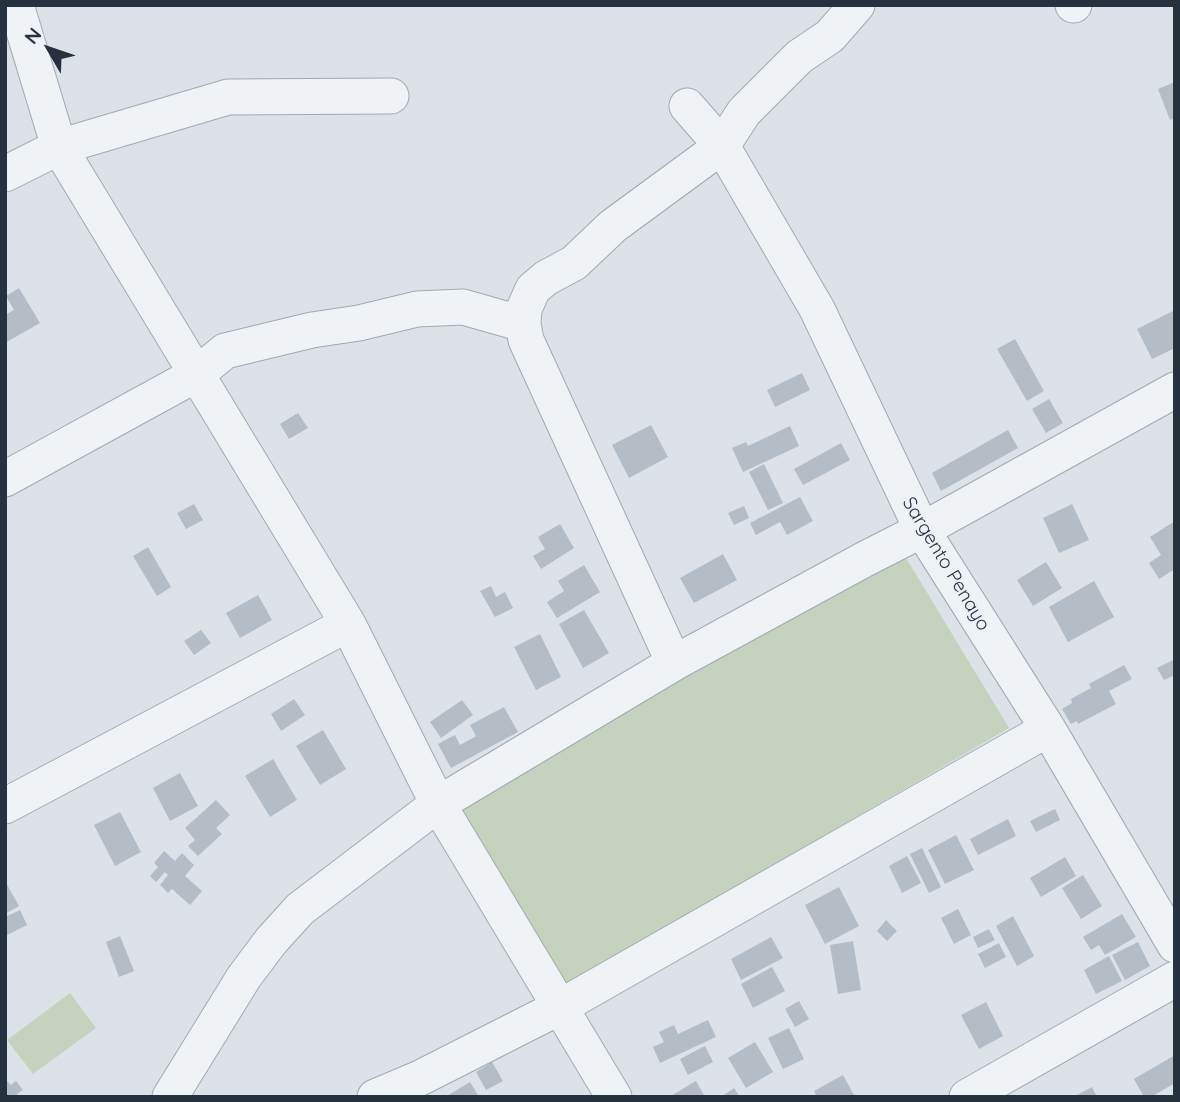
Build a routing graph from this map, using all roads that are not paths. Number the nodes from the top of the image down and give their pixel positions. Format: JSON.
{"nodes":[{"id":1,"x":16,"y":5,"type":"edge"},
{"id":2,"x":857,"y":5,"type":"edge"},
{"id":3,"x":391,"y":96,"type":"dead end"},
{"id":4,"x":687,"y":106,"type":"dead end"},
{"id":5,"x":722,"y":146,"type":"junction"},
{"id":6,"x":59,"y":147,"type":"junction"},
{"id":7,"x":5,"y":174,"type":"edge"},
{"id":8,"x":523,"y":324,"type":"junction"},
{"id":9,"x":197,"y":374,"type":"junction"},
{"id":10,"x":1175,"y":390,"type":"edge"},
{"id":11,"x":5,"y":479,"type":"edge"},
{"id":12,"x":922,"y":530,"type":"junction"},
{"id":13,"x":348,"y":624,"type":"junction"},
{"id":14,"x":674,"y":663,"type":"junction"},
{"id":15,"x":1048,"y":729,"type":"junction"},
{"id":16,"x":438,"y":804,"type":"junction"},
{"id":17,"x":5,"y":806,"type":"edge"},
{"id":18,"x":1175,"y":945,"type":"edge"},
{"id":19,"x":1175,"y":979,"type":"edge"},
{"id":20,"x":560,"y":1007,"type":"junction"},
{"id":21,"x":170,"y":1097,"type":"edge"},
{"id":22,"x":375,"y":1097,"type":"edge"},
{"id":23,"x":614,"y":1097,"type":"edge"},
{"id":24,"x":967,"y":1097,"type":"edge"}],
"edges":[{"from":1,"to":6,"type":"street"},
{"from":2,"to":5,"type":"street"},
{"from":3,"to":6,"type":"street"},
{"from":4,"to":5,"type":"street","name":"Sargento Penayo"},
{"from":5,"to":8,"type":"street"},
{"from":5,"to":12,"type":"street","name":"Sargento Penayo"},
{"from":6,"to":7,"type":"street"},
{"from":6,"to":9,"type":"street"},
{"from":8,"to":9,"type":"street"},
{"from":8,"to":14,"type":"street"},
{"from":9,"to":11,"type":"street"},
{"from":9,"to":13,"type":"street"},
{"from":10,"to":12,"type":"street"},
{"from":12,"to":14,"type":"street"},
{"from":12,"to":15,"type":"street","name":"Sargento Penayo"},
{"from":13,"to":16,"type":"street"},
{"from":13,"to":17,"type":"street"},
{"from":14,"to":16,"type":"street"},
{"from":15,"to":18,"type":"street","name":"Sargento Penayo"},
{"from":15,"to":20,"type":"street"},
{"from":16,"to":20,"type":"street"},
{"from":16,"to":21,"type":"street"},
{"from":19,"to":24,"type":"street"},
{"from":20,"to":22,"type":"street"},
{"from":20,"to":23,"type":"street"}]}
